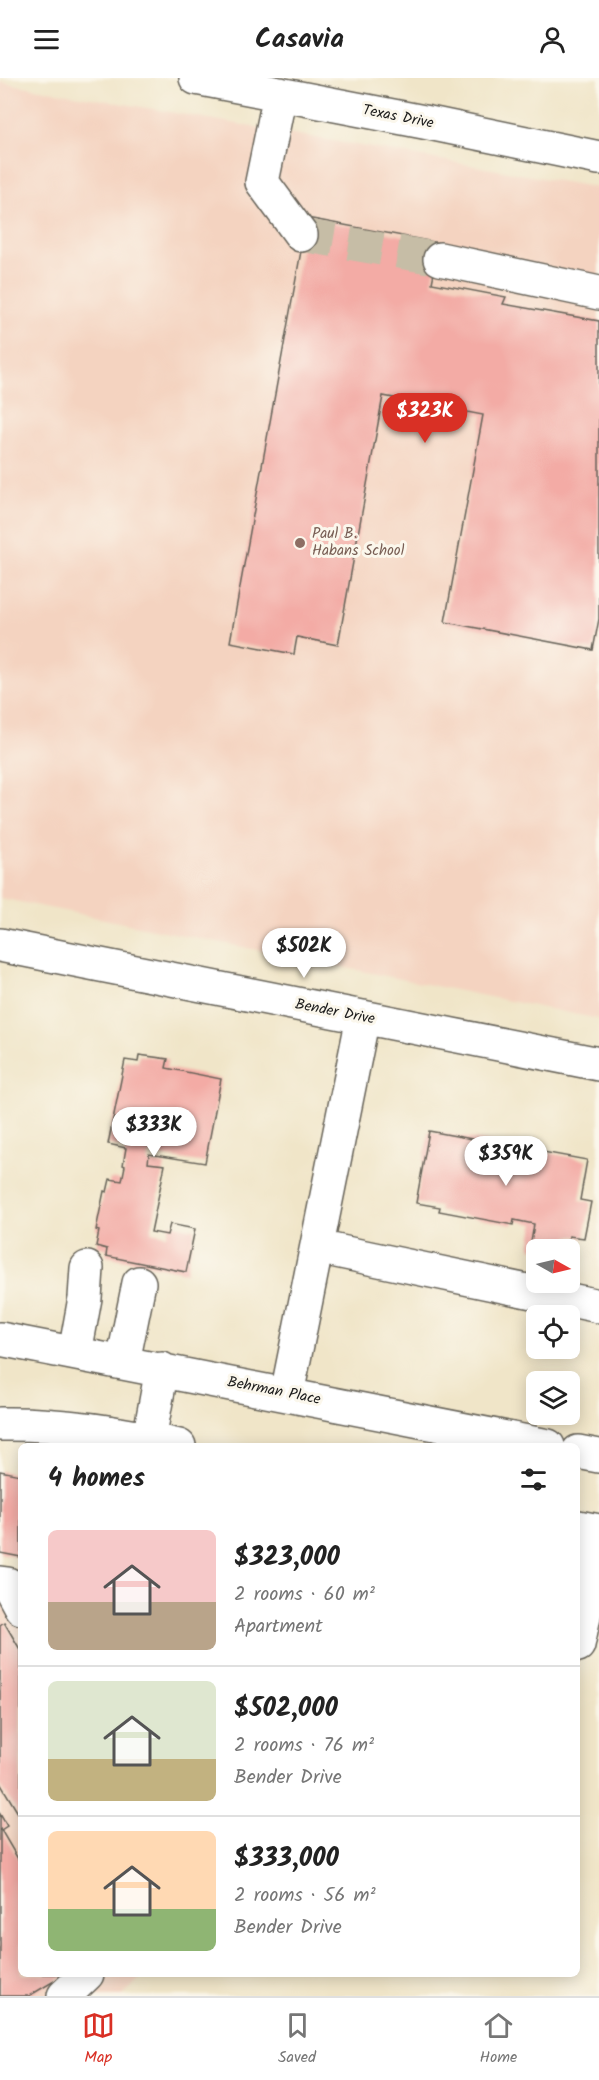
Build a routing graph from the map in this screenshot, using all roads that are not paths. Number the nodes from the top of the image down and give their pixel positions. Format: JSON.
{"nodes":[{"id":1,"x":196,"y":78,"type":"edge"},
{"id":2,"x":280,"y":94,"type":"junction"},
{"id":3,"x":599,"y":158,"type":"edge"},
{"id":4,"x":301,"y":235,"type":"tunnel mouth"},
{"id":5,"x":440,"y":259,"type":"tunnel mouth"},
{"id":6,"x":599,"y":293,"type":"edge"},
{"id":7,"x":0,"y":945,"type":"edge"},
{"id":8,"x":363,"y":1017,"type":"junction"},
{"id":9,"x":598,"y":1056,"type":"edge"},
{"id":10,"x":317,"y":1246,"type":"junction"},
{"id":11,"x":87,"y":1268,"type":"dead end"},
{"id":12,"x":139,"y":1283,"type":"dead end"},
{"id":13,"x":599,"y":1306,"type":"edge"},
{"id":14,"x":0,"y":1339,"type":"edge"},
{"id":15,"x":75,"y":1353,"type":"junction"},
{"id":16,"x":123,"y":1362,"type":"junction"},
{"id":17,"x":162,"y":1369,"type":"junction"},
{"id":18,"x":287,"y":1394,"type":"junction"},
{"id":19,"x":0,"y":1424,"type":"edge"},
{"id":20,"x":164,"y":1442,"type":"edge"},
{"id":21,"x":533,"y":1443,"type":"edge"},
{"id":22,"x":580,"y":1452,"type":"edge"},
{"id":23,"x":599,"y":1456,"type":"edge"},
{"id":24,"x":580,"y":1527,"type":"edge"},
{"id":25,"x":599,"y":1531,"type":"edge"},
{"id":26,"x":599,"y":1544,"type":"edge"},
{"id":27,"x":580,"y":1636,"type":"edge"},
{"id":28,"x":84,"y":1977,"type":"edge"},
{"id":29,"x":64,"y":1996,"type":"edge"}],
"edges":[{"from":1,"to":2,"type":"street","name":"Texas Drive"},
{"from":2,"to":3,"type":"street","name":"Texas Drive"},
{"from":2,"to":4,"type":"street"},
{"from":5,"to":6,"type":"street"},
{"from":7,"to":8,"type":"street","name":"Bender Drive"},
{"from":8,"to":9,"type":"street","name":"Bender Drive"},
{"from":8,"to":10,"type":"street"},
{"from":10,"to":13,"type":"street"},
{"from":10,"to":18,"type":"street"},
{"from":11,"to":15,"type":"street"},
{"from":12,"to":16,"type":"street"},
{"from":14,"to":15,"type":"street","name":"Behrman Place"},
{"from":15,"to":16,"type":"street","name":"Behrman Place"},
{"from":16,"to":17,"type":"street","name":"Behrman Place"},
{"from":17,"to":18,"type":"street","name":"Behrman Place"},
{"from":17,"to":20,"type":"street"},
{"from":18,"to":21,"type":"street","name":"Behrman Place"},
{"from":19,"to":20,"type":"street"},
{"from":22,"to":23,"type":"street"},
{"from":24,"to":25,"type":"street"},
{"from":26,"to":27,"type":"street"},
{"from":28,"to":29,"type":"street"}]}
